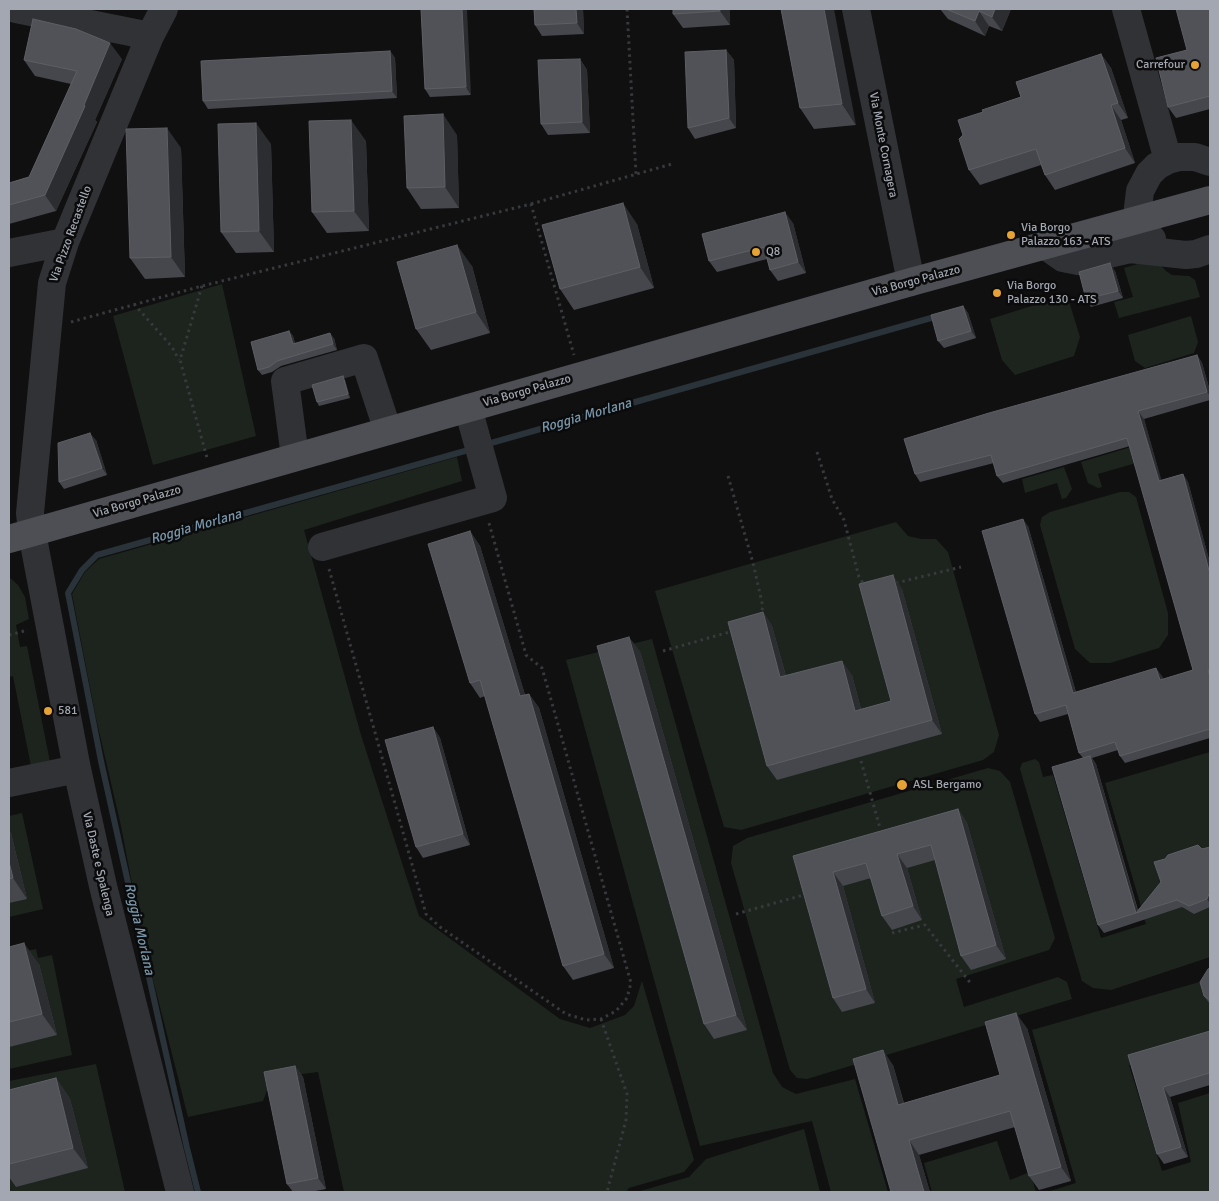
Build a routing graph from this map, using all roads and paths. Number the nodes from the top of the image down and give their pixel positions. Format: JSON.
{"nodes":[{"id":1,"x":15,"y":9,"type":"edge"},
{"id":2,"x":164,"y":9,"type":"edge"},
{"id":3,"x":627,"y":9,"type":"edge"},
{"id":4,"x":856,"y":9,"type":"edge"},
{"id":5,"x":1126,"y":9,"type":"edge"},
{"id":6,"x":9,"y":24,"type":"edge"},
{"id":7,"x":150,"y":36,"type":"junction"},
{"id":8,"x":1210,"y":143,"type":"edge"},
{"id":9,"x":1174,"y":158,"type":"junction"},
{"id":10,"x":1210,"y":162,"type":"edge"},
{"id":11,"x":672,"y":164,"type":"dead end"},
{"id":12,"x":636,"y":174,"type":"junction"},
{"id":13,"x":1210,"y":200,"type":"edge"},
{"id":14,"x":531,"y":204,"type":"junction"},
{"id":15,"x":1140,"y":220,"type":"junction"},
{"id":16,"x":65,"y":242,"type":"junction"},
{"id":17,"x":1046,"y":246,"type":"junction"},
{"id":18,"x":1210,"y":249,"type":"edge"},
{"id":19,"x":9,"y":254,"type":"edge"},
{"id":20,"x":1176,"y":254,"type":"junction"},
{"id":21,"x":911,"y":282,"type":"junction"},
{"id":22,"x":202,"y":286,"type":"junction"},
{"id":23,"x":134,"y":304,"type":"junction"},
{"id":24,"x":68,"y":322,"type":"dead end"},
{"id":25,"x":574,"y":355,"type":"dead end"},
{"id":26,"x":180,"y":360,"type":"junction"},
{"id":27,"x":470,"y":415,"type":"junction"},
{"id":28,"x":388,"y":431,"type":"junction"},
{"id":29,"x":818,"y":452,"type":"dead end"},
{"id":30,"x":296,"y":457,"type":"junction"},
{"id":31,"x":728,"y":476,"type":"dead end"},
{"id":32,"x":213,"y":480,"type":"junction"},
{"id":33,"x":20,"y":497,"type":"edge"},
{"id":34,"x":482,"y":501,"type":"junction"},
{"id":35,"x":20,"y":536,"type":"edge"},
{"id":36,"x":322,"y":547,"type":"joint"},
{"id":37,"x":961,"y":566,"type":"dead end"},
{"id":38,"x":887,"y":586,"type":"edge"},
{"id":39,"x":871,"y":587,"type":"edge"},
{"id":40,"x":760,"y":616,"type":"edge"},
{"id":41,"x":34,"y":629,"type":"dead end"},
{"id":42,"x":737,"y":630,"type":"edge"},
{"id":43,"x":9,"y":635,"type":"edge"},
{"id":44,"x":663,"y":651,"type":"dead end"},
{"id":45,"x":861,"y":761,"type":"edge"},
{"id":46,"x":77,"y":769,"type":"junction"},
{"id":47,"x":9,"y":783,"type":"edge"},
{"id":48,"x":880,"y":828,"type":"dead end"},
{"id":49,"x":807,"y":894,"type":"edge"},
{"id":50,"x":736,"y":914,"type":"dead end"},
{"id":51,"x":892,"y":933,"type":"edge"},
{"id":52,"x":972,"y":985,"type":"dead end"},
{"id":53,"x":601,"y":1019,"type":"junction"},
{"id":54,"x":180,"y":1192,"type":"edge"},
{"id":55,"x":607,"y":1192,"type":"edge"}],
"edges":[{"from":1,"to":6,"type":"street"},
{"from":1,"to":7,"type":"street"},
{"from":2,"to":7,"type":"street","name":"Via Pizzo Recastello"},
{"from":3,"to":12,"type":"path"},
{"from":4,"to":21,"type":"street","name":"Via Monte Cornagera"},
{"from":5,"to":9,"type":"street"},
{"from":7,"to":16,"type":"street","name":"Via Pizzo Recastello"},
{"from":8,"to":9,"type":"street"},
{"from":9,"to":10,"type":"street"},
{"from":9,"to":15,"type":"street"},
{"from":11,"to":12,"type":"path"},
{"from":12,"to":14,"type":"path"},
{"from":13,"to":15,"type":"main road","name":"Via Borgo Palazzo"},
{"from":14,"to":22,"type":"path"},
{"from":14,"to":25,"type":"path"},
{"from":15,"to":17,"type":"main road","name":"Via Borgo Palazzo"},
{"from":15,"to":20,"type":"street"},
{"from":16,"to":19,"type":"street"},
{"from":16,"to":33,"type":"street","name":"Via Pizzo Recastello"},
{"from":17,"to":20,"type":"street"},
{"from":17,"to":21,"type":"main road","name":"Via Borgo Palazzo"},
{"from":18,"to":20,"type":"street"},
{"from":21,"to":27,"type":"main road","name":"Via Borgo Palazzo"},
{"from":22,"to":23,"type":"path"},
{"from":22,"to":26,"type":"path"},
{"from":23,"to":24,"type":"path"},
{"from":23,"to":26,"type":"path"},
{"from":26,"to":32,"type":"path"},
{"from":27,"to":28,"type":"main road","name":"Via Borgo Palazzo"},
{"from":27,"to":34,"type":"street"},
{"from":28,"to":30,"type":"main road","name":"Via Borgo Palazzo"},
{"from":28,"to":30,"type":"street"},
{"from":29,"to":39,"type":"path"},
{"from":30,"to":32,"type":"main road","name":"Via Borgo Palazzo"},
{"from":31,"to":40,"type":"path"},
{"from":32,"to":35,"type":"main road","name":"Via Borgo Palazzo"},
{"from":33,"to":35,"type":"street","name":"Via Pizzo Recastello"},
{"from":34,"to":36,"type":"street"},
{"from":34,"to":53,"type":"path"},
{"from":35,"to":46,"type":"street","name":"Via Daste e Spalenga"},
{"from":36,"to":53,"type":"path"},
{"from":37,"to":38,"type":"path"},
{"from":41,"to":43,"type":"path"},
{"from":42,"to":44,"type":"path"},
{"from":45,"to":48,"type":"path"},
{"from":46,"to":47,"type":"street"},
{"from":46,"to":54,"type":"street","name":"Via Daste e Spalenga"},
{"from":49,"to":50,"type":"path"},
{"from":51,"to":52,"type":"path"},
{"from":53,"to":55,"type":"path"}]}
